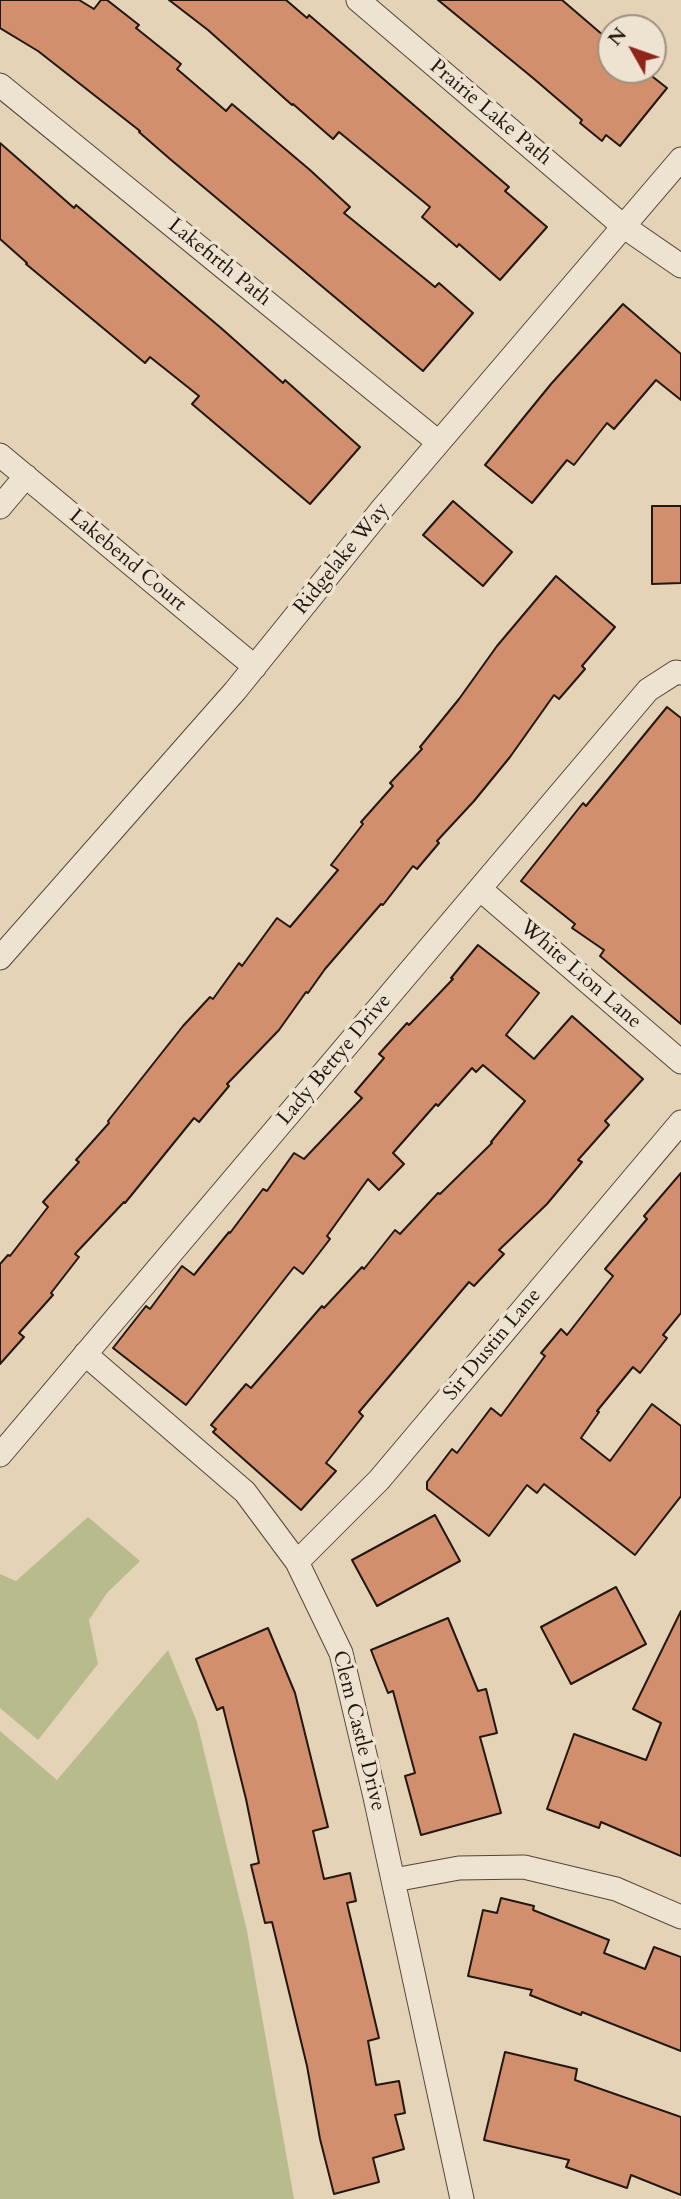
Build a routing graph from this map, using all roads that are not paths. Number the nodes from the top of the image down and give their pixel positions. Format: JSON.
{"nodes":[{"id":1,"x":358,"y":0,"type":"edge"},
{"id":2,"x":0,"y":85,"type":"edge"},
{"id":3,"x":681,"y":159,"type":"edge"},
{"id":4,"x":623,"y":226,"type":"junction"},
{"id":5,"x":681,"y":266,"type":"edge"},
{"id":6,"x":438,"y":442,"type":"junction"},
{"id":7,"x":0,"y":455,"type":"edge"},
{"id":8,"x":26,"y":477,"type":"junction"},
{"id":9,"x":0,"y":507,"type":"edge"},
{"id":10,"x":255,"y":667,"type":"junction"},
{"id":11,"x":679,"y":673,"type":"edge"},
{"id":12,"x":480,"y":889,"type":"junction"},
{"id":13,"x":0,"y":958,"type":"edge"},
{"id":14,"x":681,"y":1062,"type":"edge"},
{"id":15,"x":681,"y":1122,"type":"edge"},
{"id":16,"x":85,"y":1354,"type":"junction"},
{"id":17,"x":0,"y":1455,"type":"edge"},
{"id":18,"x":297,"y":1562,"type":"junction"},
{"id":19,"x":394,"y":1880,"type":"junction"},
{"id":20,"x":681,"y":1917,"type":"edge"},
{"id":21,"x":462,"y":2199,"type":"edge"}],
"edges":[{"from":1,"to":4,"type":"street","name":"Prairie Lake Path"},
{"from":2,"to":6,"type":"street","name":"Lakefirth Path"},
{"from":3,"to":4,"type":"street","name":"Ridgelake Way"},
{"from":4,"to":5,"type":"street","name":"Prairie Lake Path"},
{"from":4,"to":6,"type":"street","name":"Ridgelake Way"},
{"from":6,"to":10,"type":"street","name":"Ridgelake Way"},
{"from":7,"to":8,"type":"street","name":"Lakebend Court"},
{"from":8,"to":9,"type":"street"},
{"from":8,"to":10,"type":"street","name":"Lakebend Court"},
{"from":10,"to":13,"type":"street","name":"Ridgelake Way"},
{"from":11,"to":12,"type":"street","name":"Lady Bettye Drive"},
{"from":12,"to":14,"type":"street","name":"White Lion Lane"},
{"from":12,"to":16,"type":"street","name":"Lady Bettye Drive"},
{"from":15,"to":18,"type":"street","name":"Sir Dustin Lane"},
{"from":16,"to":17,"type":"street","name":"Lady Bettye Drive"},
{"from":16,"to":18,"type":"street","name":"Clem Castle Drive"},
{"from":18,"to":19,"type":"street","name":"Clem Castle Drive"},
{"from":19,"to":20,"type":"street"},
{"from":19,"to":21,"type":"street","name":"Clem Castle Drive"}]}
